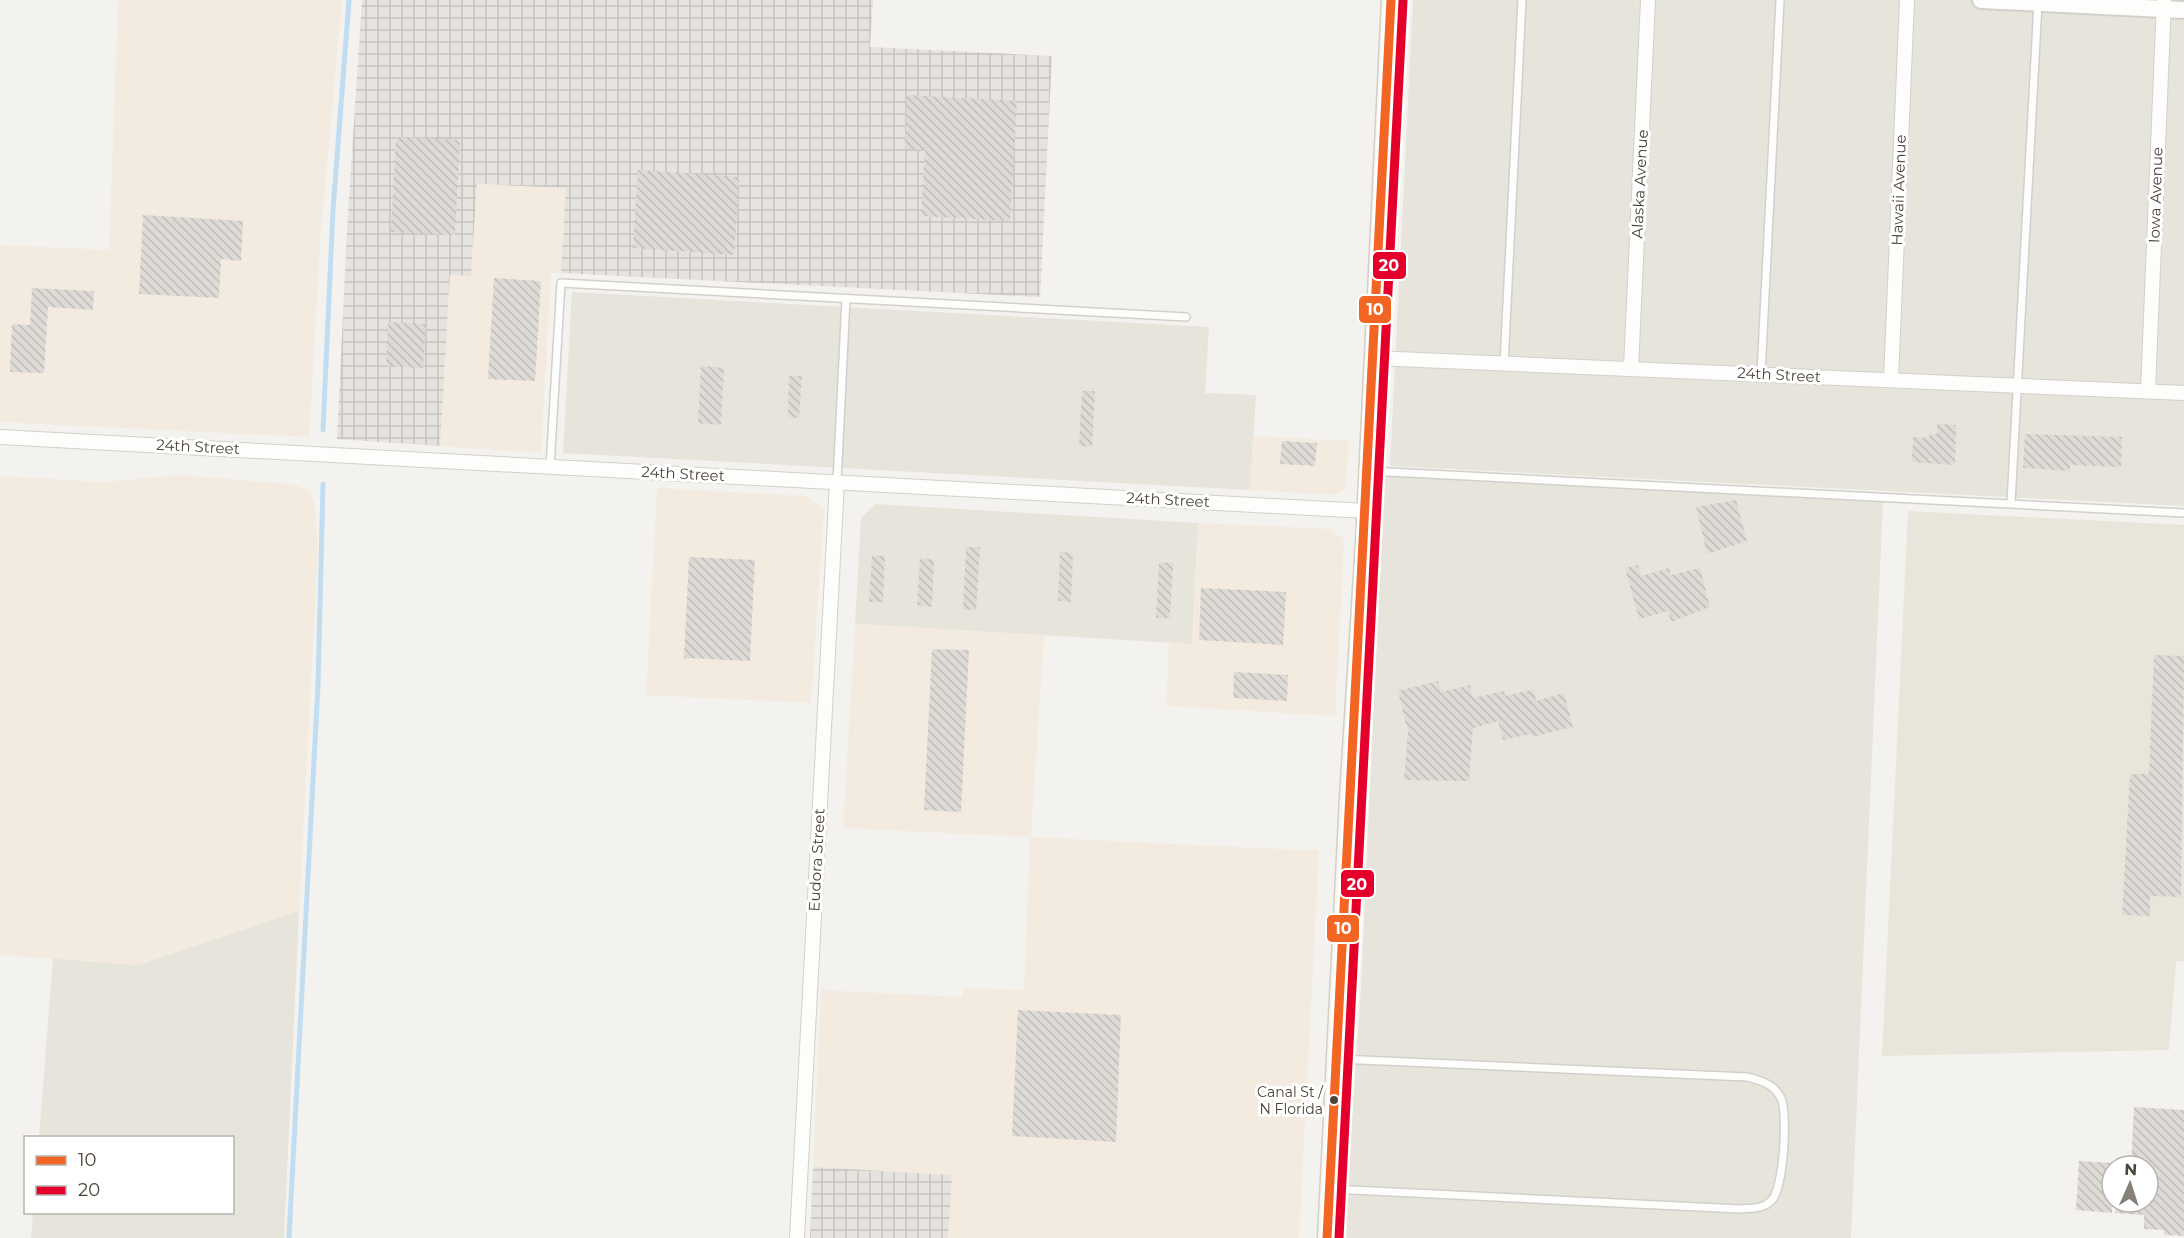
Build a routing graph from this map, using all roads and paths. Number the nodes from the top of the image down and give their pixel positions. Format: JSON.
{"nodes":[{"id":1,"x":1391,"y":0,"type":"edge"},
{"id":2,"x":1522,"y":0,"type":"edge"},
{"id":3,"x":1648,"y":0,"type":"edge"},
{"id":4,"x":1780,"y":0,"type":"edge"},
{"id":5,"x":1907,"y":0,"type":"edge"},
{"id":6,"x":1981,"y":0,"type":"edge"},
{"id":7,"x":2038,"y":1,"type":"edge"},
{"id":8,"x":2164,"y":5,"type":"edge"},
{"id":9,"x":2184,"y":10,"type":"edge"},
{"id":10,"x":846,"y":299,"type":"junction"},
{"id":11,"x":1186,"y":317,"type":"dead end"},
{"id":12,"x":1373,"y":358,"type":"junction"},
{"id":13,"x":1504,"y":365,"type":"junction"},
{"id":14,"x":1631,"y":368,"type":"junction"},
{"id":15,"x":1761,"y":374,"type":"junction"},
{"id":16,"x":1891,"y":380,"type":"junction"},
{"id":17,"x":2019,"y":385,"type":"junction"},
{"id":18,"x":2148,"y":391,"type":"junction"},
{"id":19,"x":2184,"y":393,"type":"edge"},
{"id":20,"x":0,"y":437,"type":"edge"},
{"id":21,"x":550,"y":467,"type":"junction"},
{"id":22,"x":1368,"y":471,"type":"junction"},
{"id":23,"x":837,"y":482,"type":"junction"},
{"id":24,"x":2011,"y":503,"type":"junction"},
{"id":25,"x":1366,"y":511,"type":"junction"},
{"id":26,"x":2184,"y":513,"type":"edge"},
{"id":27,"x":1335,"y":1059,"type":"junction"},
{"id":28,"x":1329,"y":1189,"type":"junction"},
{"id":29,"x":797,"y":1238,"type":"edge"},
{"id":30,"x":1327,"y":1238,"type":"edge"}],
"edges":[{"from":1,"to":12,"type":"main road"},
{"from":2,"to":13,"type":"lane"},
{"from":3,"to":14,"type":"street","name":"Alaska Avenue"},
{"from":4,"to":15,"type":"lane"},
{"from":5,"to":16,"type":"street","name":"Hawaii Avenue"},
{"from":6,"to":7,"type":"street"},
{"from":7,"to":8,"type":"street"},
{"from":7,"to":17,"type":"lane"},
{"from":8,"to":9,"type":"street"},
{"from":8,"to":18,"type":"street","name":"Iowa Avenue"},
{"from":10,"to":11,"type":"lane"},
{"from":10,"to":21,"type":"lane"},
{"from":10,"to":23,"type":"lane"},
{"from":12,"to":13,"type":"street","name":"24th Street"},
{"from":12,"to":22,"type":"main road"},
{"from":13,"to":14,"type":"street","name":"24th Street"},
{"from":14,"to":15,"type":"street","name":"24th Street"},
{"from":15,"to":16,"type":"street","name":"24th Street"},
{"from":16,"to":17,"type":"street","name":"24th Street"},
{"from":17,"to":18,"type":"street","name":"24th Street"},
{"from":17,"to":24,"type":"lane"},
{"from":18,"to":19,"type":"street","name":"24th Street"},
{"from":20,"to":21,"type":"street","name":"24th Street"},
{"from":21,"to":23,"type":"street","name":"24th Street"},
{"from":22,"to":24,"type":"lane"},
{"from":22,"to":25,"type":"main road"},
{"from":23,"to":25,"type":"street","name":"24th Street"},
{"from":23,"to":29,"type":"street","name":"Eudora Street"},
{"from":24,"to":26,"type":"lane"},
{"from":25,"to":27,"type":"main road"},
{"from":27,"to":28,"type":"main road"},
{"from":27,"to":28,"type":"lane"},
{"from":28,"to":30,"type":"main road"}]}
